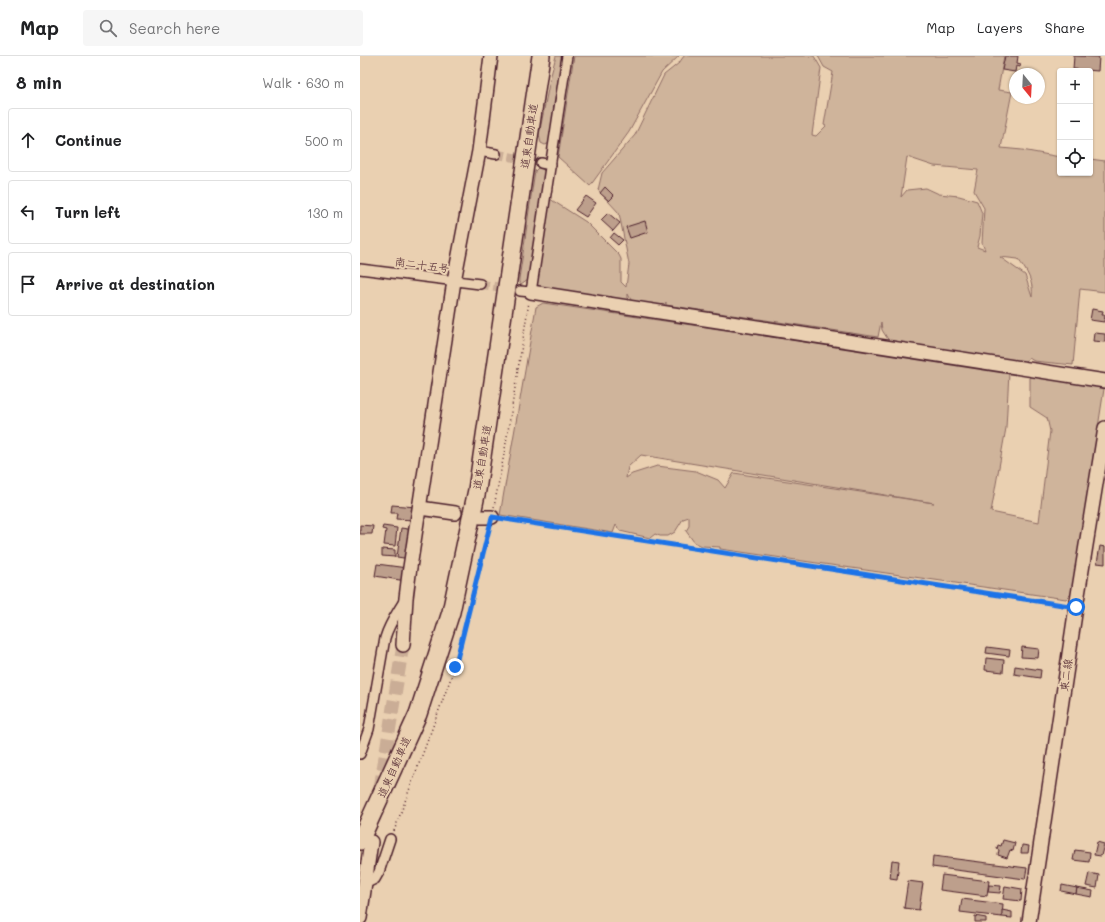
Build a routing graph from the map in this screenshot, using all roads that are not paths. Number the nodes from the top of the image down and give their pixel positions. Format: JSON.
{"nodes":[{"id":1,"x":491,"y":56,"type":"edge"},
{"id":2,"x":541,"y":56,"type":"edge"},
{"id":3,"x":567,"y":56,"type":"edge"},
{"id":4,"x":479,"y":151,"type":"junction"},
{"id":5,"x":496,"y":154,"type":"tunnel mouth"},
{"id":6,"x":541,"y":163,"type":"tunnel mouth"},
{"id":7,"x":551,"y":165,"type":"junction"},
{"id":8,"x":360,"y":269,"type":"edge"},
{"id":9,"x":454,"y":281,"type":"junction"},
{"id":10,"x":480,"y":284,"type":"tunnel mouth"},
{"id":11,"x":525,"y":291,"type":"joint"},
{"id":12,"x":1105,"y":381,"type":"edge"},
{"id":13,"x":1105,"y":428,"type":"edge"},
{"id":14,"x":420,"y":508,"type":"junction"},
{"id":15,"x":455,"y":513,"type":"dead end"},
{"id":16,"x":406,"y":598,"type":"junction"},
{"id":17,"x":403,"y":645,"type":"tunnel mouth"},
{"id":18,"x":360,"y":754,"type":"edge"},
{"id":19,"x":390,"y":839,"type":"road end"},
{"id":20,"x":366,"y":842,"type":"edge"},
{"id":21,"x":365,"y":884,"type":"junction"},
{"id":22,"x":360,"y":918,"type":"edge"},
{"id":23,"x":1029,"y":922,"type":"edge"}],
"edges":[{"from":1,"to":4,"type":"street"},
{"from":2,"to":20,"type":"highway","name":"道東自動車道"},
{"from":3,"to":7,"type":"street"},
{"from":4,"to":5,"type":"street"},
{"from":4,"to":9,"type":"street"},
{"from":6,"to":7,"type":"street"},
{"from":7,"to":11,"type":"street"},
{"from":8,"to":9,"type":"street","name":"南二十五号"},
{"from":9,"to":10,"type":"street","name":"南二十五号"},
{"from":9,"to":14,"type":"street"},
{"from":11,"to":12,"type":"street"},
{"from":13,"to":23,"type":"street","name":"東二線"},
{"from":14,"to":15,"type":"street"},
{"from":14,"to":16,"type":"street"},
{"from":16,"to":17,"type":"street"},
{"from":16,"to":18,"type":"street"},
{"from":19,"to":21,"type":"street"},
{"from":20,"to":21,"type":"street"},
{"from":21,"to":22,"type":"street"}]}
